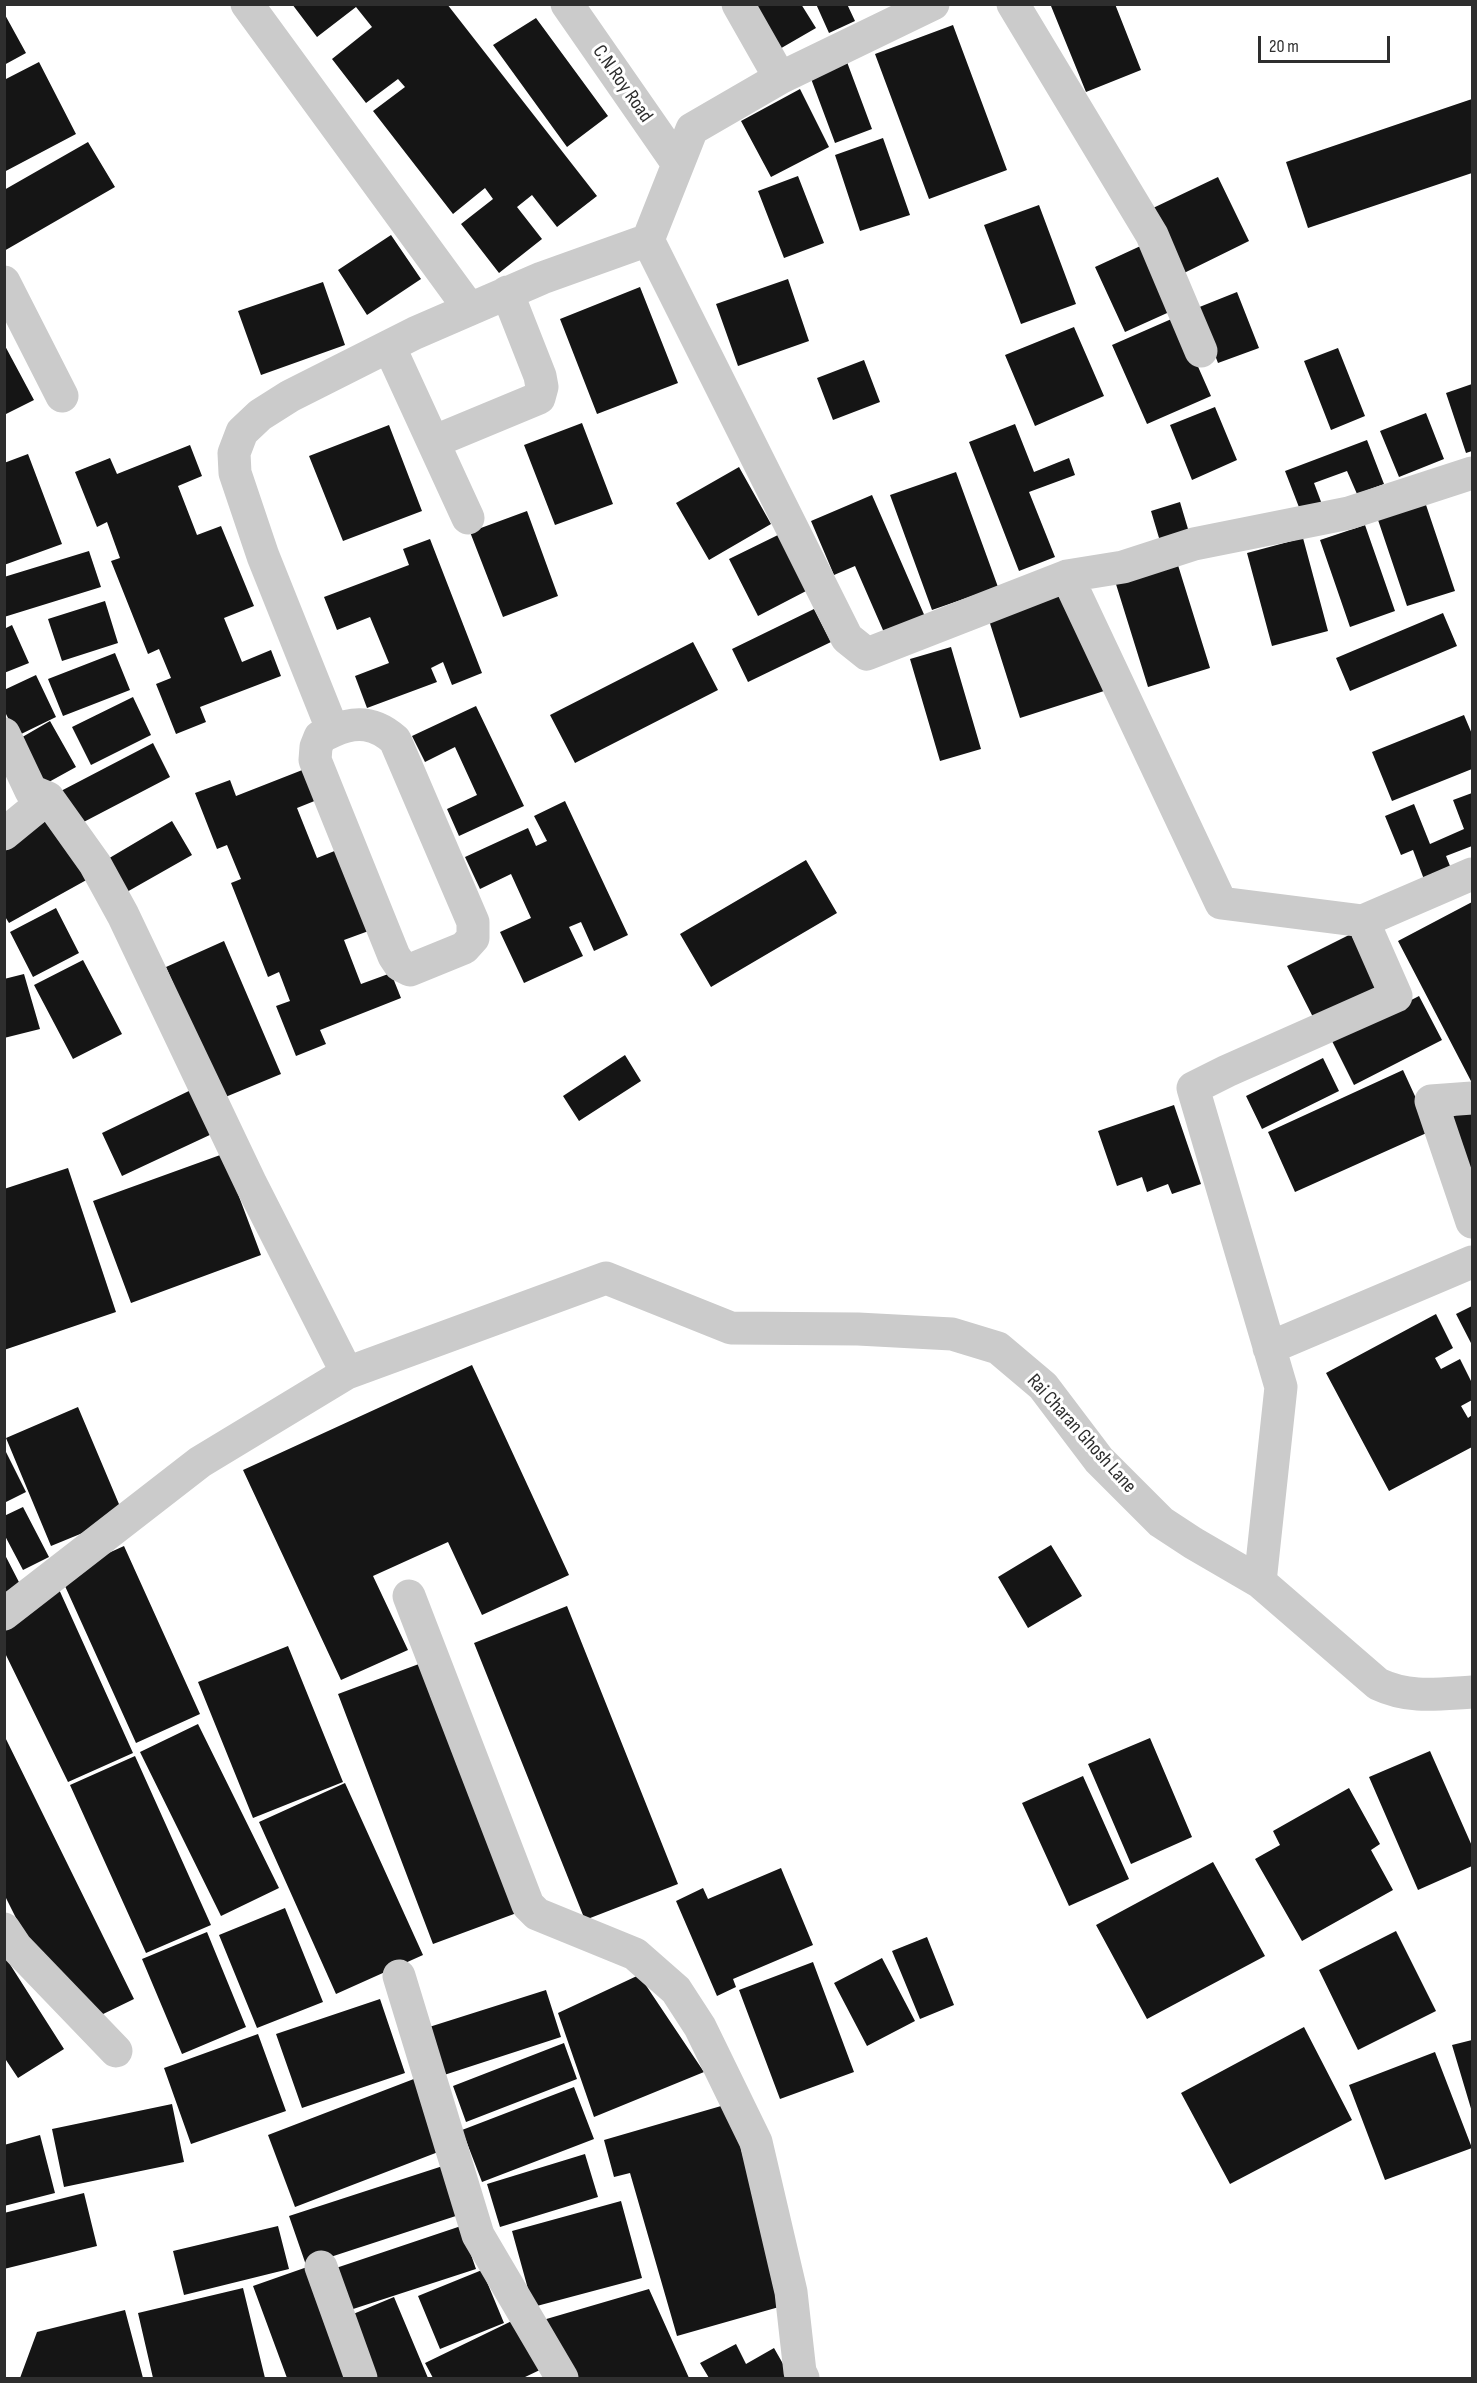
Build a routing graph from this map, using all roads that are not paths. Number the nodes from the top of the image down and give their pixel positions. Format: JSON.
{"nodes":[{"id":1,"x":247,"y":4,"type":"edge"},
{"id":2,"x":567,"y":4,"type":"edge"},
{"id":3,"x":738,"y":4,"type":"edge"},
{"id":4,"x":933,"y":4,"type":"edge"},
{"id":5,"x":1013,"y":4,"type":"edge"},
{"id":6,"x":780,"y":78,"type":"junction"},
{"id":7,"x":678,"y":164,"type":"junction"},
{"id":8,"x":648,"y":240,"type":"junction"},
{"id":9,"x":4,"y":282,"type":"edge"},
{"id":10,"x":507,"y":292,"type":"junction"},
{"id":11,"x":469,"y":308,"type":"junction"},
{"id":12,"x":388,"y":346,"type":"junction"},
{"id":13,"x":1201,"y":351,"type":"dead end"},
{"id":14,"x":62,"y":396,"type":"dead end"},
{"id":15,"x":433,"y":442,"type":"junction"},
{"id":16,"x":1473,"y":473,"type":"edge"},
{"id":17,"x":468,"y":518,"type":"dead end"},
{"id":18,"x":1067,"y":576,"type":"junction"},
{"id":19,"x":333,"y":731,"type":"junction"},
{"id":20,"x":4,"y":734,"type":"edge"},
{"id":21,"x":48,"y":798,"type":"junction"},
{"id":22,"x":4,"y":834,"type":"edge"},
{"id":23,"x":1473,"y":874,"type":"edge"},
{"id":24,"x":1363,"y":921,"type":"junction"},
{"id":25,"x":1473,"y":1098,"type":"edge"},
{"id":26,"x":1473,"y":1222,"type":"edge"},
{"id":27,"x":1473,"y":1262,"type":"edge"},
{"id":28,"x":1269,"y":1348,"type":"junction"},
{"id":29,"x":347,"y":1372,"type":"junction"},
{"id":30,"x":1260,"y":1582,"type":"junction"},
{"id":31,"x":409,"y":1596,"type":"dead end"},
{"id":32,"x":4,"y":1614,"type":"edge"},
{"id":33,"x":1473,"y":1692,"type":"edge"},
{"id":34,"x":4,"y":1929,"type":"edge"},
{"id":35,"x":399,"y":1976,"type":"dead end"},
{"id":36,"x":116,"y":2050,"type":"dead end"},
{"id":37,"x":321,"y":2267,"type":"dead end"},
{"id":38,"x":557,"y":2377,"type":"edge"},
{"id":39,"x":361,"y":2379,"type":"edge"},
{"id":40,"x":803,"y":2379,"type":"edge"}],
"edges":[{"from":1,"to":11,"type":"street"},
{"from":2,"to":7,"type":"street","name":"C.N.Roy Road"},
{"from":3,"to":6,"type":"street"},
{"from":4,"to":6,"type":"street"},
{"from":5,"to":13,"type":"street"},
{"from":6,"to":7,"type":"street"},
{"from":7,"to":8,"type":"street"},
{"from":8,"to":10,"type":"street"},
{"from":8,"to":18,"type":"street"},
{"from":9,"to":14,"type":"street"},
{"from":10,"to":11,"type":"street"},
{"from":10,"to":15,"type":"street"},
{"from":11,"to":12,"type":"street"},
{"from":12,"to":15,"type":"street"},
{"from":12,"to":19,"type":"street"},
{"from":15,"to":17,"type":"street"},
{"from":16,"to":18,"type":"street"},
{"from":18,"to":24,"type":"street"},
{"from":19,"to":19,"type":"street"},
{"from":20,"to":21,"type":"street"},
{"from":21,"to":22,"type":"street"},
{"from":21,"to":29,"type":"street"},
{"from":23,"to":24,"type":"street"},
{"from":24,"to":28,"type":"street"},
{"from":25,"to":26,"type":"street"},
{"from":27,"to":28,"type":"street"},
{"from":28,"to":30,"type":"street"},
{"from":29,"to":30,"type":"street","name":"Rai Charan Ghosh Lane"},
{"from":29,"to":32,"type":"street"},
{"from":30,"to":33,"type":"street","name":"Rai Charan Ghosh Lane"},
{"from":31,"to":40,"type":"street"},
{"from":34,"to":36,"type":"street"},
{"from":35,"to":38,"type":"street"},
{"from":37,"to":39,"type":"street"}]}
